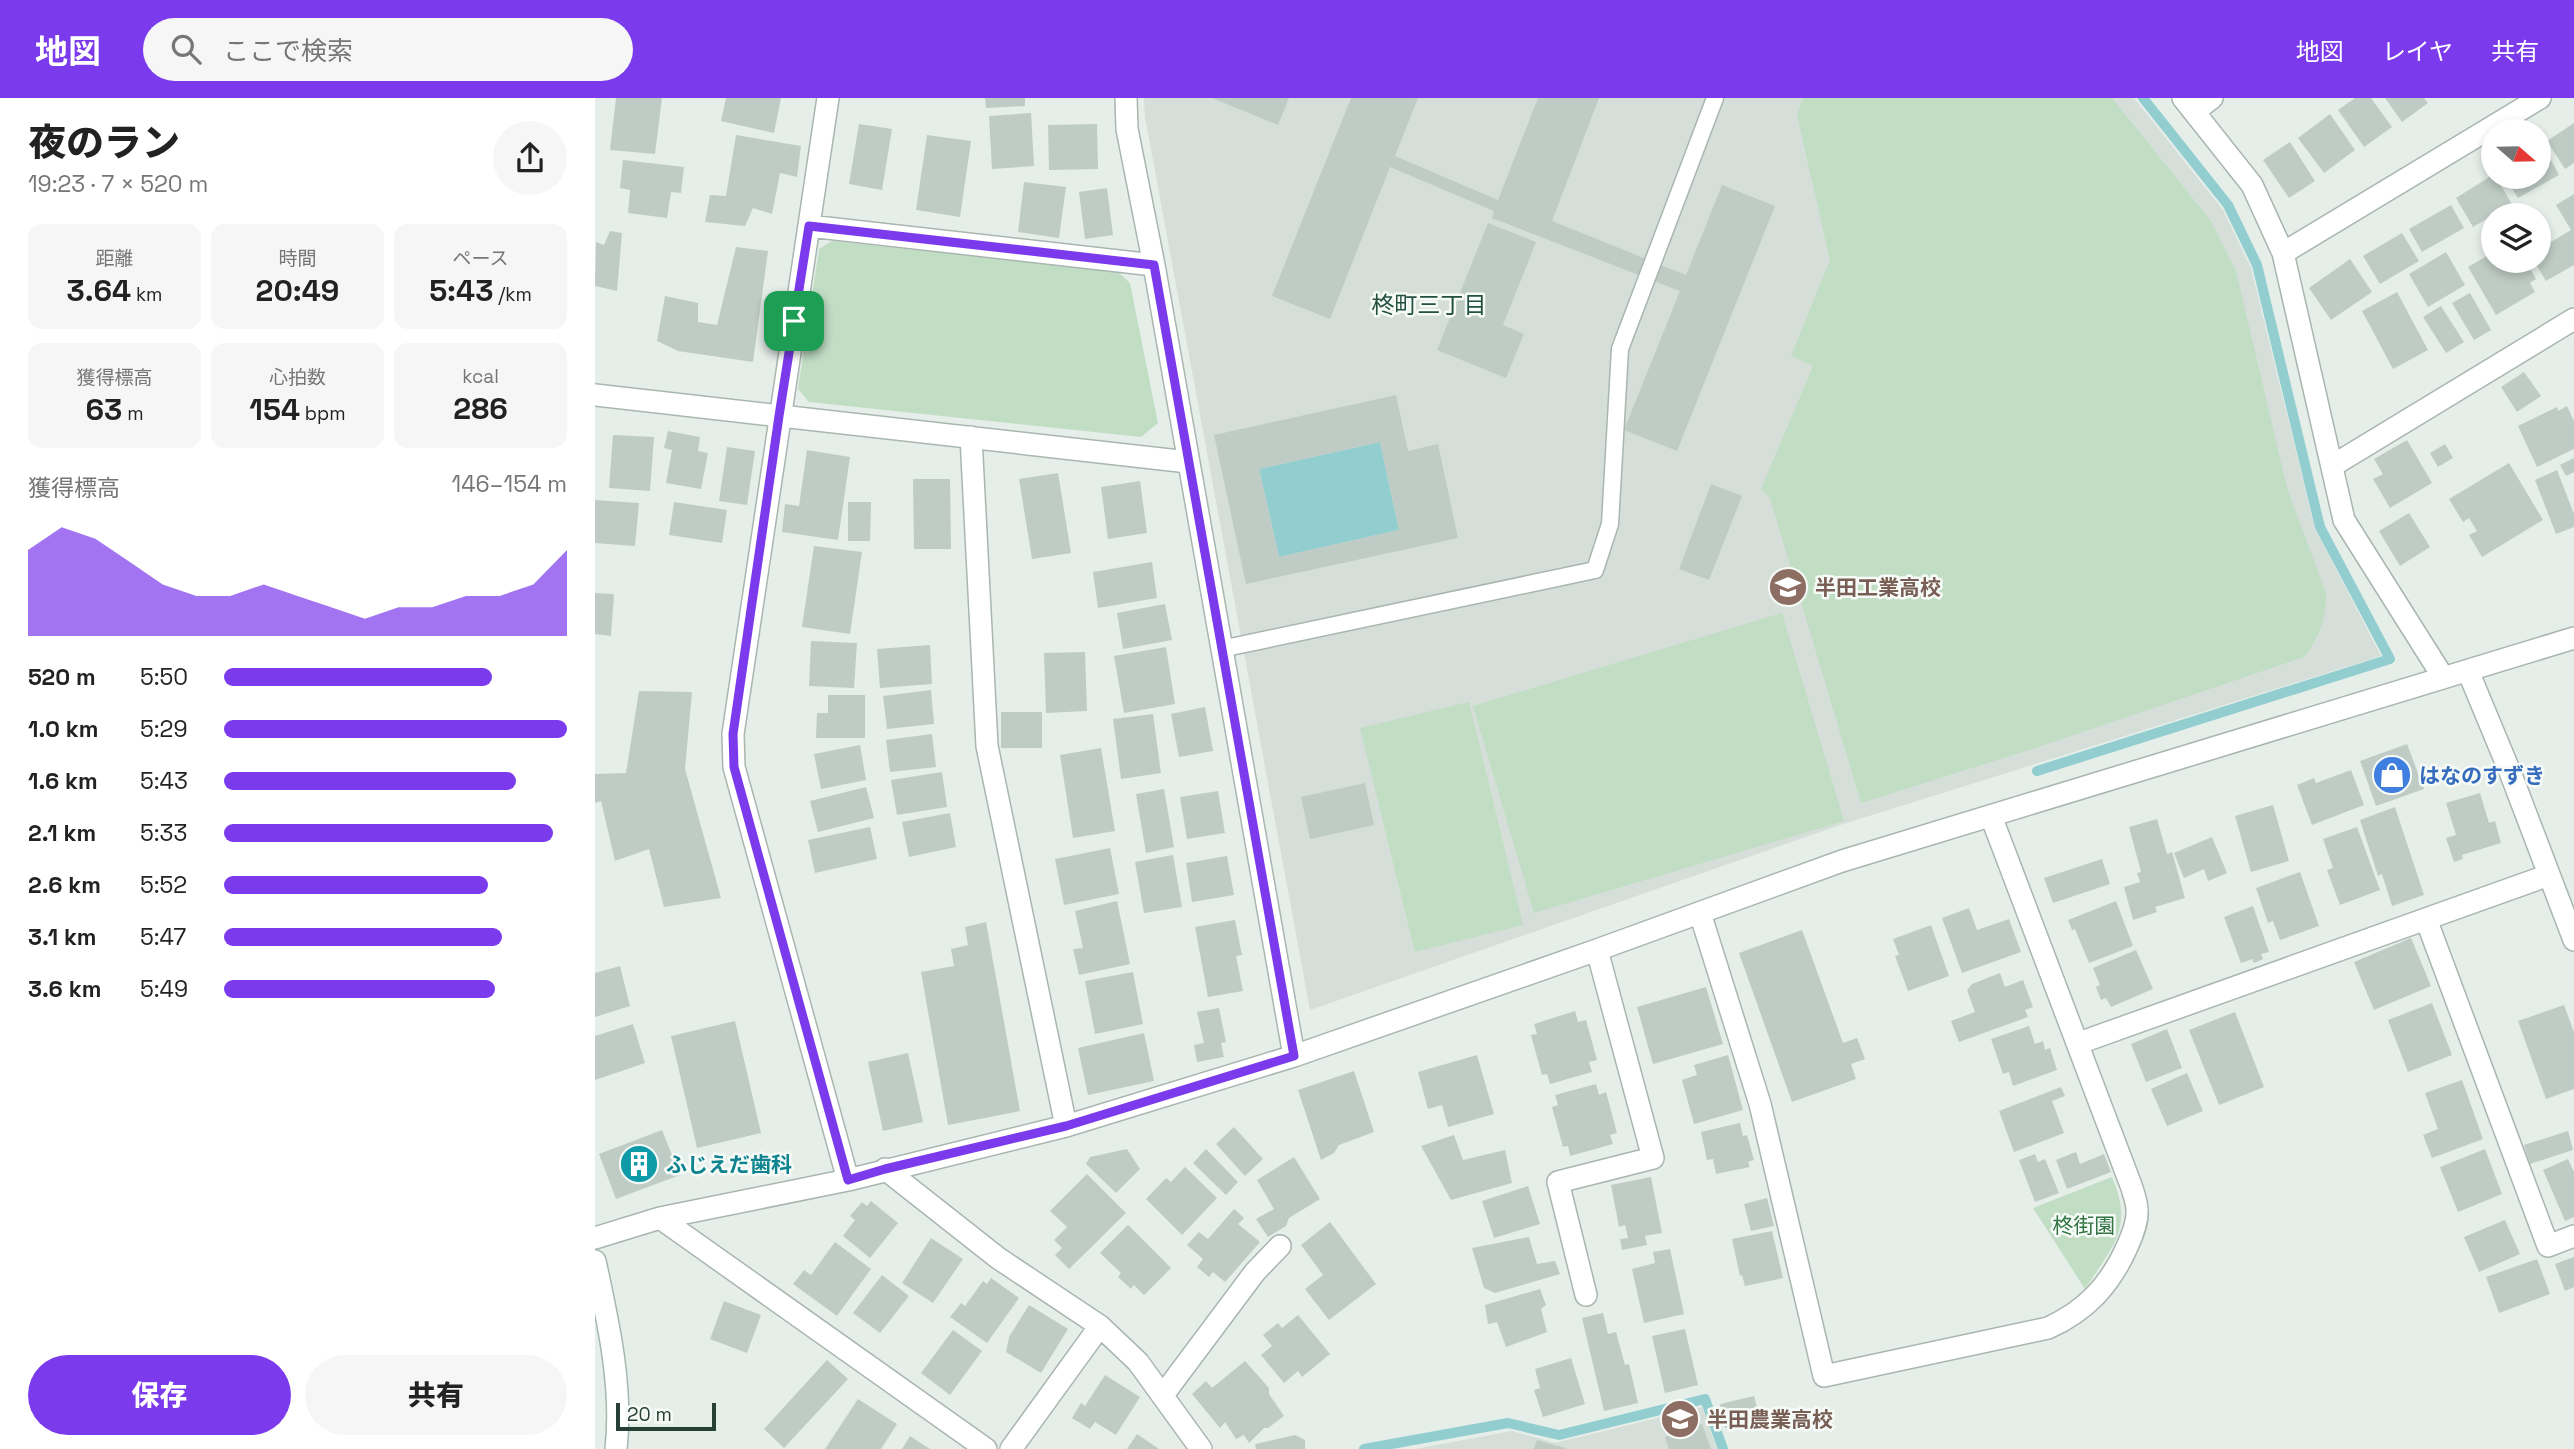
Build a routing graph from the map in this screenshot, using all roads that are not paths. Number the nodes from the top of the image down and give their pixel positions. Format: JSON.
{"nodes":[{"id":1,"x":828,"y":98,"type":"edge"},
{"id":2,"x":1126,"y":98,"type":"edge"},
{"id":3,"x":1715,"y":98,"type":"edge"},
{"id":4,"x":2212,"y":98,"type":"edge"},
{"id":5,"x":2540,"y":98,"type":"edge"},
{"id":6,"x":2189,"y":105,"type":"edge"},
{"id":7,"x":809,"y":226,"type":"junction"},
{"id":8,"x":2283,"y":253,"type":"junction"},
{"id":9,"x":1154,"y":265,"type":"junction"},
{"id":10,"x":2574,"y":318,"type":"edge"},
{"id":11,"x":595,"y":395,"type":"edge"},
{"id":12,"x":779,"y":416,"type":"junction"},
{"id":13,"x":971,"y":436,"type":"junction"},
{"id":14,"x":1188,"y":462,"type":"junction"},
{"id":15,"x":2332,"y":466,"type":"junction"},
{"id":16,"x":2574,"y":638,"type":"edge"},
{"id":17,"x":1221,"y":649,"type":"junction"},
{"id":18,"x":2468,"y":671,"type":"junction"},
{"id":19,"x":2443,"y":677,"type":"junction"},
{"id":20,"x":1991,"y":816,"type":"junction"},
{"id":21,"x":2549,"y":875,"type":"junction"},
{"id":22,"x":1700,"y":913,"type":"junction"},
{"id":23,"x":2426,"y":919,"type":"junction"},
{"id":24,"x":2574,"y":940,"type":"edge"},
{"id":25,"x":1597,"y":950,"type":"junction"},
{"id":26,"x":2079,"y":1043,"type":"junction"},
{"id":27,"x":1294,"y":1056,"type":"junction"},
{"id":28,"x":1066,"y":1126,"type":"junction"},
{"id":29,"x":885,"y":1169,"type":"junction"},
{"id":30,"x":848,"y":1180,"type":"junction"},
{"id":31,"x":660,"y":1218,"type":"junction"},
{"id":32,"x":2574,"y":1236,"type":"edge"},
{"id":33,"x":595,"y":1238,"type":"edge"},
{"id":34,"x":1279,"y":1246,"type":"dead end"},
{"id":35,"x":595,"y":1261,"type":"edge"},
{"id":36,"x":1586,"y":1295,"type":"dead end"},
{"id":37,"x":1100,"y":1326,"type":"junction"},
{"id":38,"x":1163,"y":1395,"type":"junction"},
{"id":39,"x":616,"y":1449,"type":"edge"},
{"id":40,"x":986,"y":1449,"type":"edge"},
{"id":41,"x":1011,"y":1449,"type":"edge"},
{"id":42,"x":1201,"y":1449,"type":"edge"}],
"edges":[{"from":1,"to":7,"type":"street"},
{"from":2,"to":9,"type":"street"},
{"from":3,"to":17,"type":"lane"},
{"from":4,"to":6,"type":"street"},
{"from":5,"to":8,"type":"street"},
{"from":6,"to":8,"type":"street"},
{"from":7,"to":9,"type":"street"},
{"from":7,"to":12,"type":"street"},
{"from":8,"to":15,"type":"street"},
{"from":9,"to":14,"type":"street"},
{"from":10,"to":15,"type":"street"},
{"from":11,"to":12,"type":"street"},
{"from":12,"to":13,"type":"street"},
{"from":12,"to":30,"type":"street"},
{"from":13,"to":14,"type":"street"},
{"from":13,"to":28,"type":"street"},
{"from":14,"to":17,"type":"street"},
{"from":15,"to":19,"type":"street"},
{"from":16,"to":18,"type":"street"},
{"from":17,"to":27,"type":"street"},
{"from":18,"to":19,"type":"street"},
{"from":18,"to":21,"type":"street"},
{"from":19,"to":20,"type":"street"},
{"from":20,"to":22,"type":"street"},
{"from":20,"to":26,"type":"street"},
{"from":21,"to":23,"type":"street"},
{"from":21,"to":24,"type":"street"},
{"from":22,"to":25,"type":"street"},
{"from":22,"to":26,"type":"street"},
{"from":23,"to":26,"type":"street"},
{"from":23,"to":32,"type":"street"},
{"from":25,"to":27,"type":"street"},
{"from":25,"to":36,"type":"street"},
{"from":27,"to":28,"type":"street"},
{"from":28,"to":29,"type":"street"},
{"from":29,"to":30,"type":"street"},
{"from":29,"to":37,"type":"street"},
{"from":30,"to":31,"type":"street"},
{"from":31,"to":33,"type":"street"},
{"from":31,"to":40,"type":"street"},
{"from":34,"to":38,"type":"street"},
{"from":35,"to":39,"type":"street"},
{"from":37,"to":38,"type":"street"},
{"from":37,"to":41,"type":"street"},
{"from":38,"to":42,"type":"street"}]}
